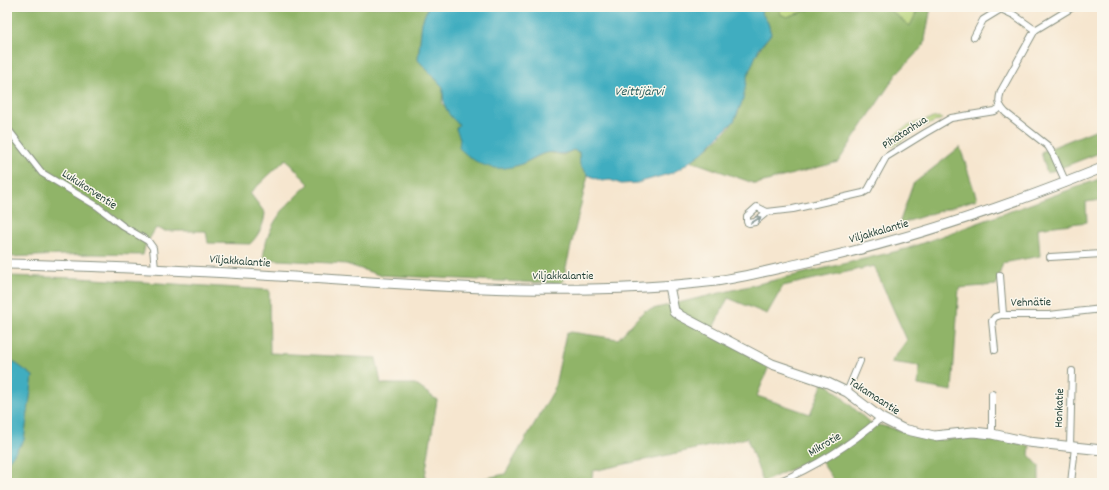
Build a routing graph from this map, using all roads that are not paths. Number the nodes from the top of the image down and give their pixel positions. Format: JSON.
{"nodes":[{"id":1,"x":1072,"y":7,"type":"edge"},
{"id":2,"x":1001,"y":8,"type":"edge"},
{"id":3,"x":1035,"y":30,"type":"junction"},
{"id":4,"x":974,"y":37,"type":"dead end"},
{"id":5,"x":1001,"y":107,"type":"junction"},
{"id":6,"x":7,"y":128,"type":"edge"},
{"id":7,"x":1102,"y":168,"type":"edge"},
{"id":8,"x":1066,"y":183,"type":"junction"},
{"id":9,"x":767,"y":212,"type":"dead end"},
{"id":10,"x":1102,"y":254,"type":"edge"},
{"id":11,"x":1050,"y":257,"type":"dead end"},
{"id":12,"x":7,"y":264,"type":"edge"},
{"id":13,"x":155,"y":269,"type":"junction"},
{"id":14,"x":1000,"y":275,"type":"dead end"},
{"id":15,"x":669,"y":286,"type":"junction"},
{"id":16,"x":1102,"y":309,"type":"edge"},
{"id":17,"x":1003,"y":314,"type":"junction"},
{"id":18,"x":995,"y":350,"type":"dead end"},
{"id":19,"x":860,"y":361,"type":"dead end"},
{"id":20,"x":1072,"y":371,"type":"dead end"},
{"id":21,"x":846,"y":392,"type":"junction"},
{"id":22,"x":992,"y":394,"type":"dead end"},
{"id":23,"x":881,"y":418,"type":"junction"},
{"id":24,"x":992,"y":434,"type":"junction"},
{"id":25,"x":1072,"y":447,"type":"junction"},
{"id":26,"x":1102,"y":450,"type":"edge"},
{"id":27,"x":776,"y":483,"type":"edge"},
{"id":28,"x":1071,"y":483,"type":"edge"}],
"edges":[{"from":1,"to":3,"type":"street"},
{"from":2,"to":3,"type":"street"},
{"from":2,"to":4,"type":"street"},
{"from":3,"to":5,"type":"street"},
{"from":5,"to":8,"type":"street"},
{"from":5,"to":9,"type":"street","name":"Pihatanhua"},
{"from":6,"to":13,"type":"street","name":"Lukukorventie"},
{"from":7,"to":8,"type":"street","name":"Viljakkalantie"},
{"from":8,"to":15,"type":"street","name":"Viljakkalantie"},
{"from":10,"to":11,"type":"street"},
{"from":12,"to":13,"type":"street","name":"Viljakkalantie"},
{"from":13,"to":15,"type":"street","name":"Viljakkalantie"},
{"from":14,"to":17,"type":"street"},
{"from":15,"to":21,"type":"street","name":"Takamaantie"},
{"from":16,"to":17,"type":"street","name":"Vehnätie"},
{"from":17,"to":18,"type":"street","name":"Vehnätie"},
{"from":19,"to":21,"type":"street"},
{"from":20,"to":25,"type":"street","name":"Honkatie"},
{"from":21,"to":23,"type":"street","name":"Takamaantie"},
{"from":22,"to":24,"type":"street"},
{"from":23,"to":24,"type":"street","name":"Takamaantie"},
{"from":23,"to":27,"type":"street","name":"Mikrotie"},
{"from":24,"to":25,"type":"street","name":"Takamaantie"},
{"from":25,"to":26,"type":"street","name":"Takamaantie"},
{"from":25,"to":28,"type":"street","name":"Honkatie"}]}
